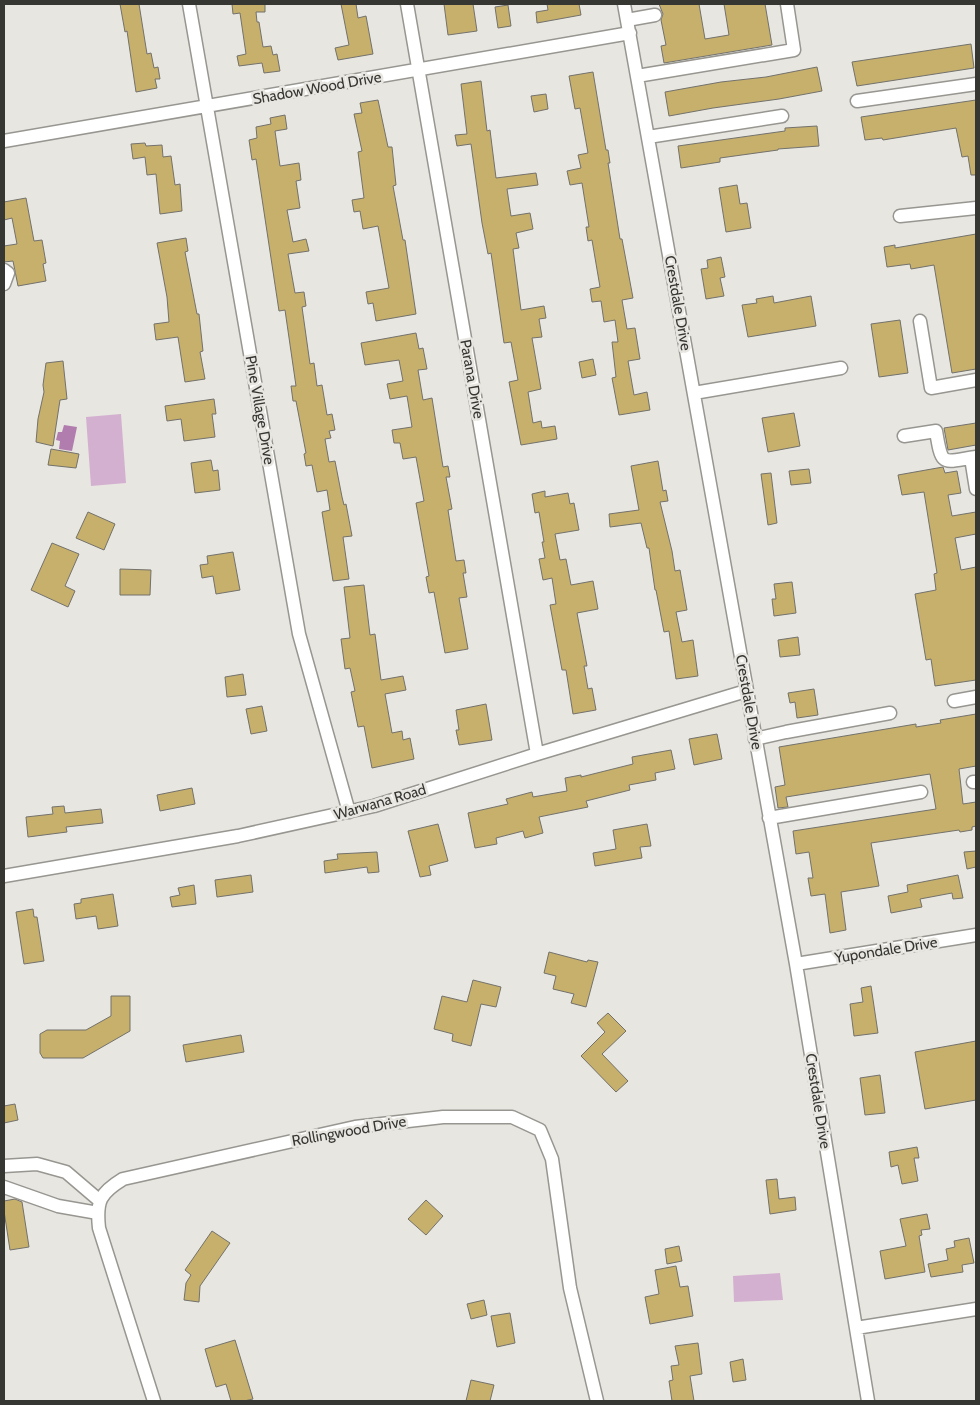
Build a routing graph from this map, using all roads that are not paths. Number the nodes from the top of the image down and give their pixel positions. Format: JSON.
{"nodes":[{"id":1,"x":189,"y":4,"type":"edge"},
{"id":2,"x":407,"y":4,"type":"edge"},
{"id":3,"x":624,"y":4,"type":"edge"},
{"id":4,"x":787,"y":4,"type":"edge"},
{"id":5,"x":655,"y":15,"type":"dead end"},
{"id":6,"x":629,"y":26,"type":"junction"},
{"id":7,"x":418,"y":70,"type":"junction"},
{"id":8,"x":637,"y":76,"type":"junction"},
{"id":9,"x":976,"y":84,"type":"edge"},
{"id":10,"x":857,"y":101,"type":"dead end"},
{"id":11,"x":206,"y":106,"type":"junction"},
{"id":12,"x":782,"y":116,"type":"dead end"},
{"id":13,"x":648,"y":137,"type":"junction"},
{"id":14,"x":4,"y":141,"type":"edge"},
{"id":15,"x":976,"y":208,"type":"edge"},
{"id":16,"x":900,"y":216,"type":"dead end"},
{"id":17,"x":4,"y":270,"type":"edge"},
{"id":18,"x":4,"y":284,"type":"edge"},
{"id":19,"x":920,"y":322,"type":"dead end"},
{"id":20,"x":841,"y":368,"type":"dead end"},
{"id":21,"x":976,"y":380,"type":"edge"},
{"id":22,"x":694,"y":393,"type":"junction"},
{"id":23,"x":904,"y":436,"type":"dead end"},
{"id":24,"x":974,"y":458,"type":"edge"},
{"id":25,"x":976,"y":489,"type":"edge"},
{"id":26,"x":746,"y":691,"type":"junction"},
{"id":27,"x":976,"y":697,"type":"edge"},
{"id":28,"x":954,"y":701,"type":"dead end"},
{"id":29,"x":890,"y":713,"type":"dead end"},
{"id":30,"x":755,"y":740,"type":"junction"},
{"id":31,"x":537,"y":754,"type":"junction"},
{"id":32,"x":921,"y":792,"type":"dead end"},
{"id":33,"x":349,"y":812,"type":"junction"},
{"id":34,"x":769,"y":818,"type":"junction"},
{"id":35,"x":4,"y":876,"type":"edge"},
{"id":36,"x":976,"y":935,"type":"edge"},
{"id":37,"x":796,"y":964,"type":"junction"},
{"id":38,"x":4,"y":1166,"type":"edge"},
{"id":39,"x":4,"y":1187,"type":"edge"},
{"id":40,"x":99,"y":1207,"type":"junction"},
{"id":41,"x":976,"y":1309,"type":"edge"},
{"id":42,"x":856,"y":1328,"type":"junction"},
{"id":43,"x":154,"y":1401,"type":"edge"},
{"id":44,"x":598,"y":1401,"type":"edge"},
{"id":45,"x":868,"y":1401,"type":"edge"}],
"edges":[{"from":1,"to":11,"type":"street","name":"Pine Village Drive"},
{"from":2,"to":7,"type":"street","name":"Parana Drive"},
{"from":3,"to":6,"type":"street","name":"Crestdale Drive"},
{"from":4,"to":8,"type":"street"},
{"from":5,"to":6,"type":"street","name":"Shadow Wood Drive"},
{"from":6,"to":7,"type":"street","name":"Shadow Wood Drive"},
{"from":6,"to":8,"type":"street","name":"Crestdale Drive"},
{"from":7,"to":11,"type":"street","name":"Shadow Wood Drive"},
{"from":7,"to":31,"type":"street","name":"Parana Drive"},
{"from":8,"to":13,"type":"street","name":"Crestdale Drive"},
{"from":9,"to":10,"type":"street"},
{"from":11,"to":14,"type":"street","name":"Shadow Wood Drive"},
{"from":11,"to":33,"type":"street","name":"Pine Village Drive"},
{"from":12,"to":13,"type":"street"},
{"from":13,"to":22,"type":"street","name":"Crestdale Drive"},
{"from":15,"to":16,"type":"street"},
{"from":17,"to":18,"type":"street"},
{"from":19,"to":21,"type":"street"},
{"from":20,"to":22,"type":"street"},
{"from":22,"to":26,"type":"street","name":"Crestdale Drive"},
{"from":23,"to":24,"type":"street"},
{"from":24,"to":25,"type":"street"},
{"from":26,"to":30,"type":"street","name":"Crestdale Drive"},
{"from":26,"to":31,"type":"street","name":"Warwana Road"},
{"from":27,"to":28,"type":"street"},
{"from":29,"to":30,"type":"street"},
{"from":30,"to":34,"type":"street","name":"Crestdale Drive"},
{"from":31,"to":33,"type":"street","name":"Warwana Road"},
{"from":32,"to":34,"type":"street"},
{"from":33,"to":35,"type":"street","name":"Warwana Road"},
{"from":34,"to":37,"type":"street","name":"Crestdale Drive"},
{"from":36,"to":37,"type":"street","name":"Yupondale Drive"},
{"from":37,"to":42,"type":"street","name":"Crestdale Drive"},
{"from":38,"to":40,"type":"street"},
{"from":39,"to":40,"type":"street"},
{"from":40,"to":43,"type":"street"},
{"from":40,"to":44,"type":"street","name":"Rollingwood Drive"},
{"from":41,"to":42,"type":"street"},
{"from":42,"to":45,"type":"street","name":"Crestdale Drive"}]}
